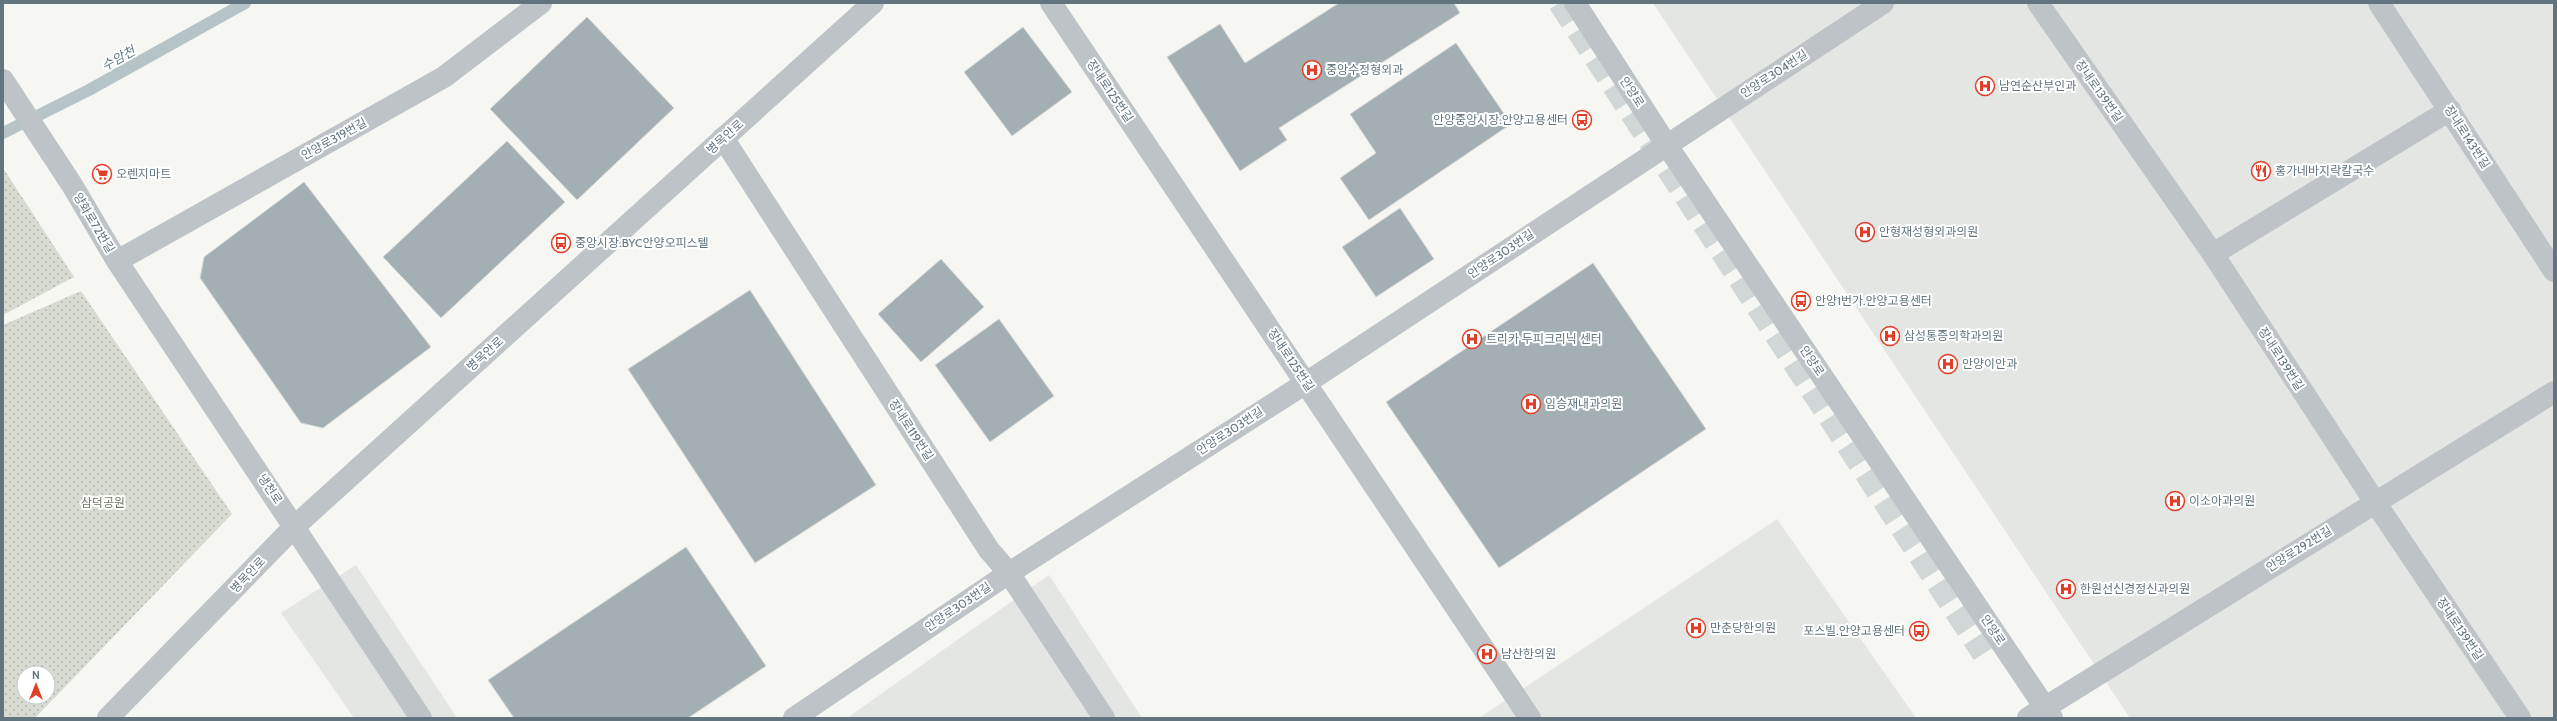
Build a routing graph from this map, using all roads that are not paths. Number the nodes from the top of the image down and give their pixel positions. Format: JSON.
{"nodes":[{"id":1,"x":541,"y":3,"type":"edge"},
{"id":2,"x":874,"y":3,"type":"edge"},
{"id":3,"x":1051,"y":3,"type":"edge"},
{"id":4,"x":1575,"y":3,"type":"edge"},
{"id":5,"x":1883,"y":3,"type":"edge"},
{"id":6,"x":2038,"y":3,"type":"edge"},
{"id":7,"x":2379,"y":3,"type":"edge"},
{"id":8,"x":3,"y":80,"type":"edge"},
{"id":9,"x":2450,"y":110,"type":"junction"},
{"id":10,"x":723,"y":138,"type":"junction"},
{"id":11,"x":1666,"y":144,"type":"junction"},
{"id":12,"x":2213,"y":254,"type":"junction"},
{"id":13,"x":117,"y":261,"type":"junction"},
{"id":14,"x":2554,"y":271,"type":"edge"},
{"id":15,"x":1306,"y":383,"type":"junction"},
{"id":16,"x":2554,"y":392,"type":"edge"},
{"id":17,"x":2375,"y":502,"type":"junction"},
{"id":18,"x":295,"y":526,"type":"junction"},
{"id":19,"x":1009,"y":573,"type":"junction"},
{"id":20,"x":2042,"y":715,"type":"edge"},
{"id":21,"x":108,"y":718,"type":"edge"},
{"id":22,"x":421,"y":718,"type":"edge"},
{"id":23,"x":794,"y":718,"type":"edge"},
{"id":24,"x":1104,"y":718,"type":"edge"},
{"id":25,"x":1530,"y":718,"type":"edge"},
{"id":26,"x":2520,"y":718,"type":"edge"}],
"edges":[{"from":1,"to":13,"type":"street","name":"안양로319번길"},
{"from":2,"to":10,"type":"street","name":"병목안로"},
{"from":3,"to":15,"type":"street","name":"장내로125번길"},
{"from":4,"to":11,"type":"street","name":"안양로"},
{"from":5,"to":11,"type":"street","name":"안양로304번길"},
{"from":6,"to":12,"type":"street","name":"장내로139번길"},
{"from":7,"to":9,"type":"street","name":"장내로143번길"},
{"from":8,"to":13,"type":"street","name":"양화로72번길"},
{"from":9,"to":12,"type":"street"},
{"from":9,"to":14,"type":"street","name":"장내로143번길"},
{"from":10,"to":18,"type":"street","name":"병목안로"},
{"from":10,"to":19,"type":"street","name":"장내로119번길"},
{"from":11,"to":15,"type":"street","name":"안양로303번길"},
{"from":11,"to":20,"type":"street","name":"안양로"},
{"from":12,"to":17,"type":"street","name":"장내로139번길"},
{"from":13,"to":18,"type":"street","name":"냉천로"},
{"from":15,"to":19,"type":"street","name":"안양로303번길"},
{"from":15,"to":25,"type":"street","name":"장내로125번길"},
{"from":16,"to":17,"type":"street","name":"안양로292번길"},
{"from":17,"to":20,"type":"street","name":"안양로292번길"},
{"from":17,"to":26,"type":"street","name":"장내로139번길"},
{"from":18,"to":21,"type":"street","name":"병목안로"},
{"from":18,"to":22,"type":"street","name":"냉천로"},
{"from":19,"to":23,"type":"street","name":"안양로303번길"},
{"from":19,"to":24,"type":"street","name":"장내로119번길"}]}
